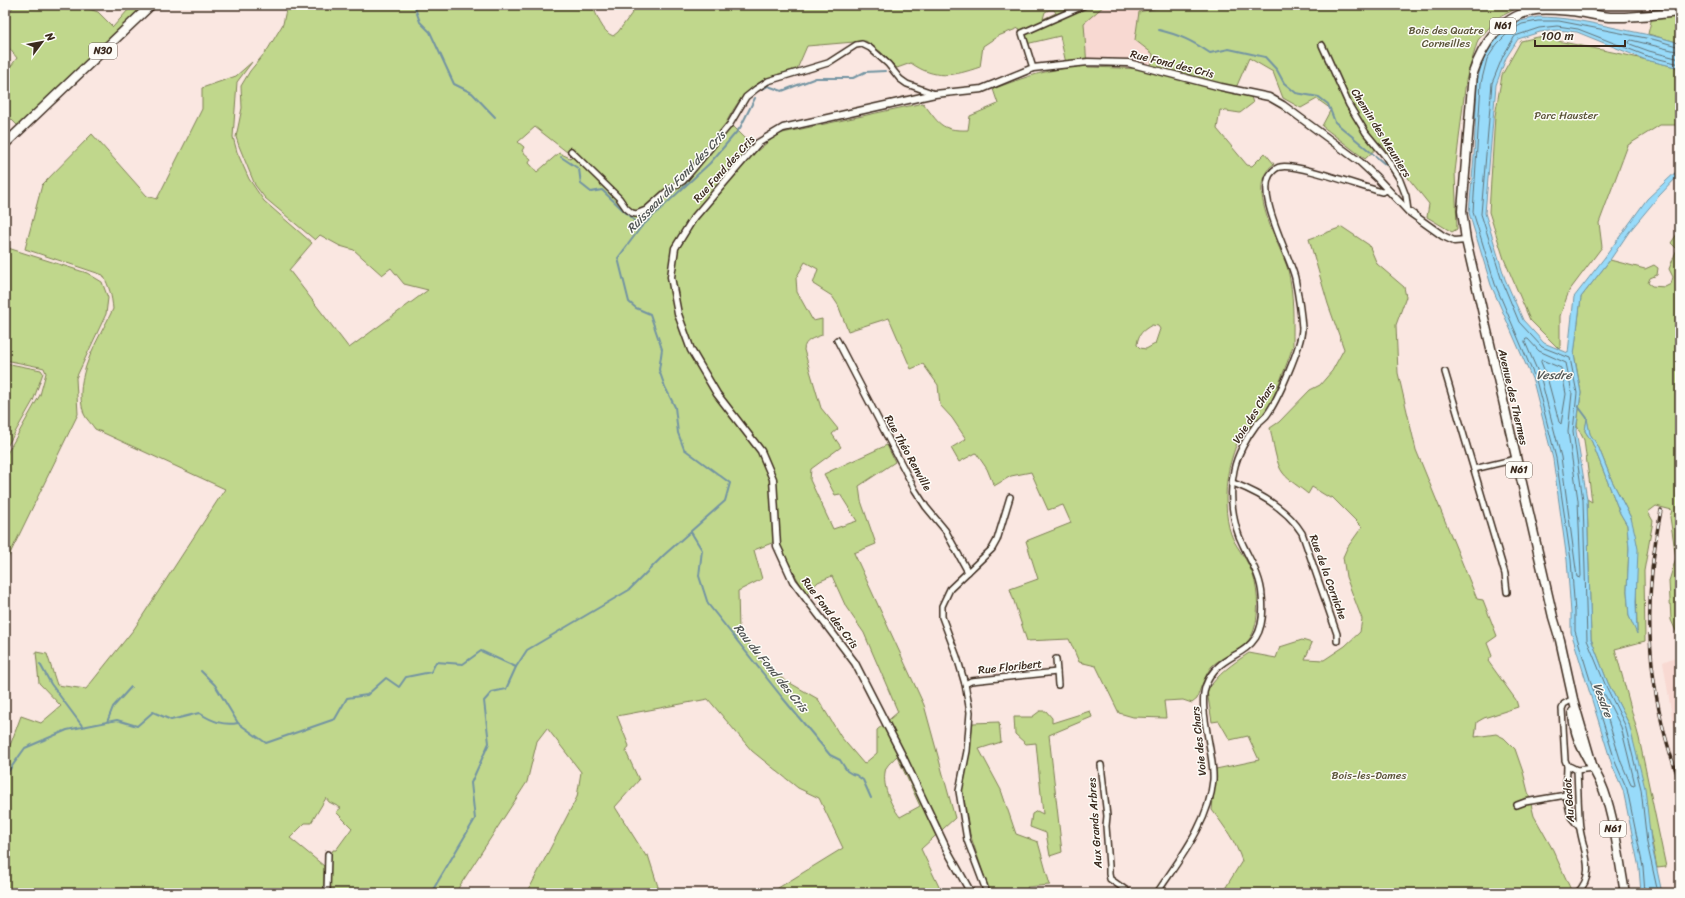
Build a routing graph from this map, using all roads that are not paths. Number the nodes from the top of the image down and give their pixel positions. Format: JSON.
{"nodes":[{"id":1,"x":151,"y":5,"type":"edge"},
{"id":2,"x":1085,"y":5,"type":"edge"},
{"id":3,"x":1680,"y":12,"type":"edge"},
{"id":4,"x":1322,"y":45,"type":"dead end"},
{"id":5,"x":1033,"y":68,"type":"junction"},
{"id":6,"x":935,"y":94,"type":"junction"},
{"id":7,"x":5,"y":144,"type":"edge"},
{"id":8,"x":571,"y":152,"type":"dead end"},
{"id":9,"x":1388,"y":190,"type":"junction"},
{"id":10,"x":1408,"y":211,"type":"junction"},
{"id":11,"x":1466,"y":240,"type":"junction"},
{"id":12,"x":837,"y":340,"type":"dead end"},
{"id":13,"x":1445,"y":372,"type":"dead end"},
{"id":14,"x":1516,"y":459,"type":"junction"},
{"id":15,"x":1474,"y":469,"type":"junction"},
{"id":16,"x":1233,"y":483,"type":"junction"},
{"id":17,"x":1010,"y":497,"type":"dead end"},
{"id":18,"x":968,"y":572,"type":"junction"},
{"id":19,"x":1507,"y":592,"type":"dead end"},
{"id":20,"x":1337,"y":641,"type":"dead end"},
{"id":21,"x":1056,"y":659,"type":"dead end"},
{"id":22,"x":1057,"y":672,"type":"junction"},
{"id":23,"x":965,"y":684,"type":"junction"},
{"id":24,"x":1058,"y":685,"type":"dead end"},
{"id":25,"x":1573,"y":699,"type":"junction"},
{"id":26,"x":1101,"y":765,"type":"dead end"},
{"id":27,"x":1567,"y":765,"type":"junction"},
{"id":28,"x":1593,"y":768,"type":"junction"},
{"id":29,"x":1577,"y":770,"type":"junction"},
{"id":30,"x":1566,"y":795,"type":"junction"},
{"id":31,"x":1517,"y":805,"type":"dead end"},
{"id":32,"x":1580,"y":829,"type":"junction"},
{"id":33,"x":328,"y":854,"type":"dead end"},
{"id":34,"x":327,"y":893,"type":"edge"},
{"id":35,"x":971,"y":893,"type":"edge"},
{"id":36,"x":987,"y":893,"type":"edge"},
{"id":37,"x":1130,"y":893,"type":"edge"},
{"id":38,"x":1158,"y":893,"type":"edge"},
{"id":39,"x":1577,"y":893,"type":"edge"},
{"id":40,"x":1625,"y":893,"type":"edge"}],
"edges":[{"from":1,"to":7,"type":"main road","number":"N30"},
{"from":2,"to":5,"type":"street"},
{"from":3,"to":11,"type":"main road","number":"N61"},
{"from":4,"to":10,"type":"street","name":"Chemin des Meuniers"},
{"from":5,"to":6,"type":"street","name":"Rue Fond des Cris"},
{"from":5,"to":9,"type":"street","name":"Rue Fond des Cris"},
{"from":6,"to":8,"type":"street"},
{"from":6,"to":35,"type":"street","name":"Rue Fond des Cris"},
{"from":9,"to":10,"type":"street","name":"Rue Fond des Cris"},
{"from":9,"to":16,"type":"street","name":"Voie des Chars"},
{"from":10,"to":11,"type":"street","name":"Rue Fond des Cris"},
{"from":11,"to":14,"type":"main road","name":"Avenue des Thermes","number":"N61"},
{"from":12,"to":18,"type":"street","name":"Rue Théo Renville"},
{"from":13,"to":15,"type":"street"},
{"from":14,"to":15,"type":"street"},
{"from":14,"to":25,"type":"main road","name":"Avenue des Thermes","number":"N61"},
{"from":15,"to":19,"type":"street"},
{"from":16,"to":20,"type":"street","name":"Rue de la Corniche"},
{"from":16,"to":38,"type":"street","name":"Voie des Chars"},
{"from":17,"to":18,"type":"street"},
{"from":18,"to":23,"type":"street"},
{"from":21,"to":22,"type":"street","name":"Rue Floribert"},
{"from":22,"to":23,"type":"street","name":"Rue Floribert"},
{"from":22,"to":24,"type":"street","name":"Rue Floribert"},
{"from":23,"to":36,"type":"street"},
{"from":25,"to":27,"type":"street"},
{"from":25,"to":28,"type":"main road","name":"Avenue des Thermes","number":"N61"},
{"from":26,"to":37,"type":"street","name":"Aux Grands Arbres"},
{"from":27,"to":29,"type":"street"},
{"from":27,"to":30,"type":"street","name":"Au Gadot"},
{"from":28,"to":29,"type":"street"},
{"from":28,"to":40,"type":"main road","name":"Avenue des Thermes","number":"N61"},
{"from":29,"to":32,"type":"street","name":"Au Gadot"},
{"from":30,"to":31,"type":"street"},
{"from":30,"to":32,"type":"street","name":"Au Gadot"},
{"from":32,"to":39,"type":"street","name":"Au Gadot"},
{"from":33,"to":34,"type":"street"}]}
